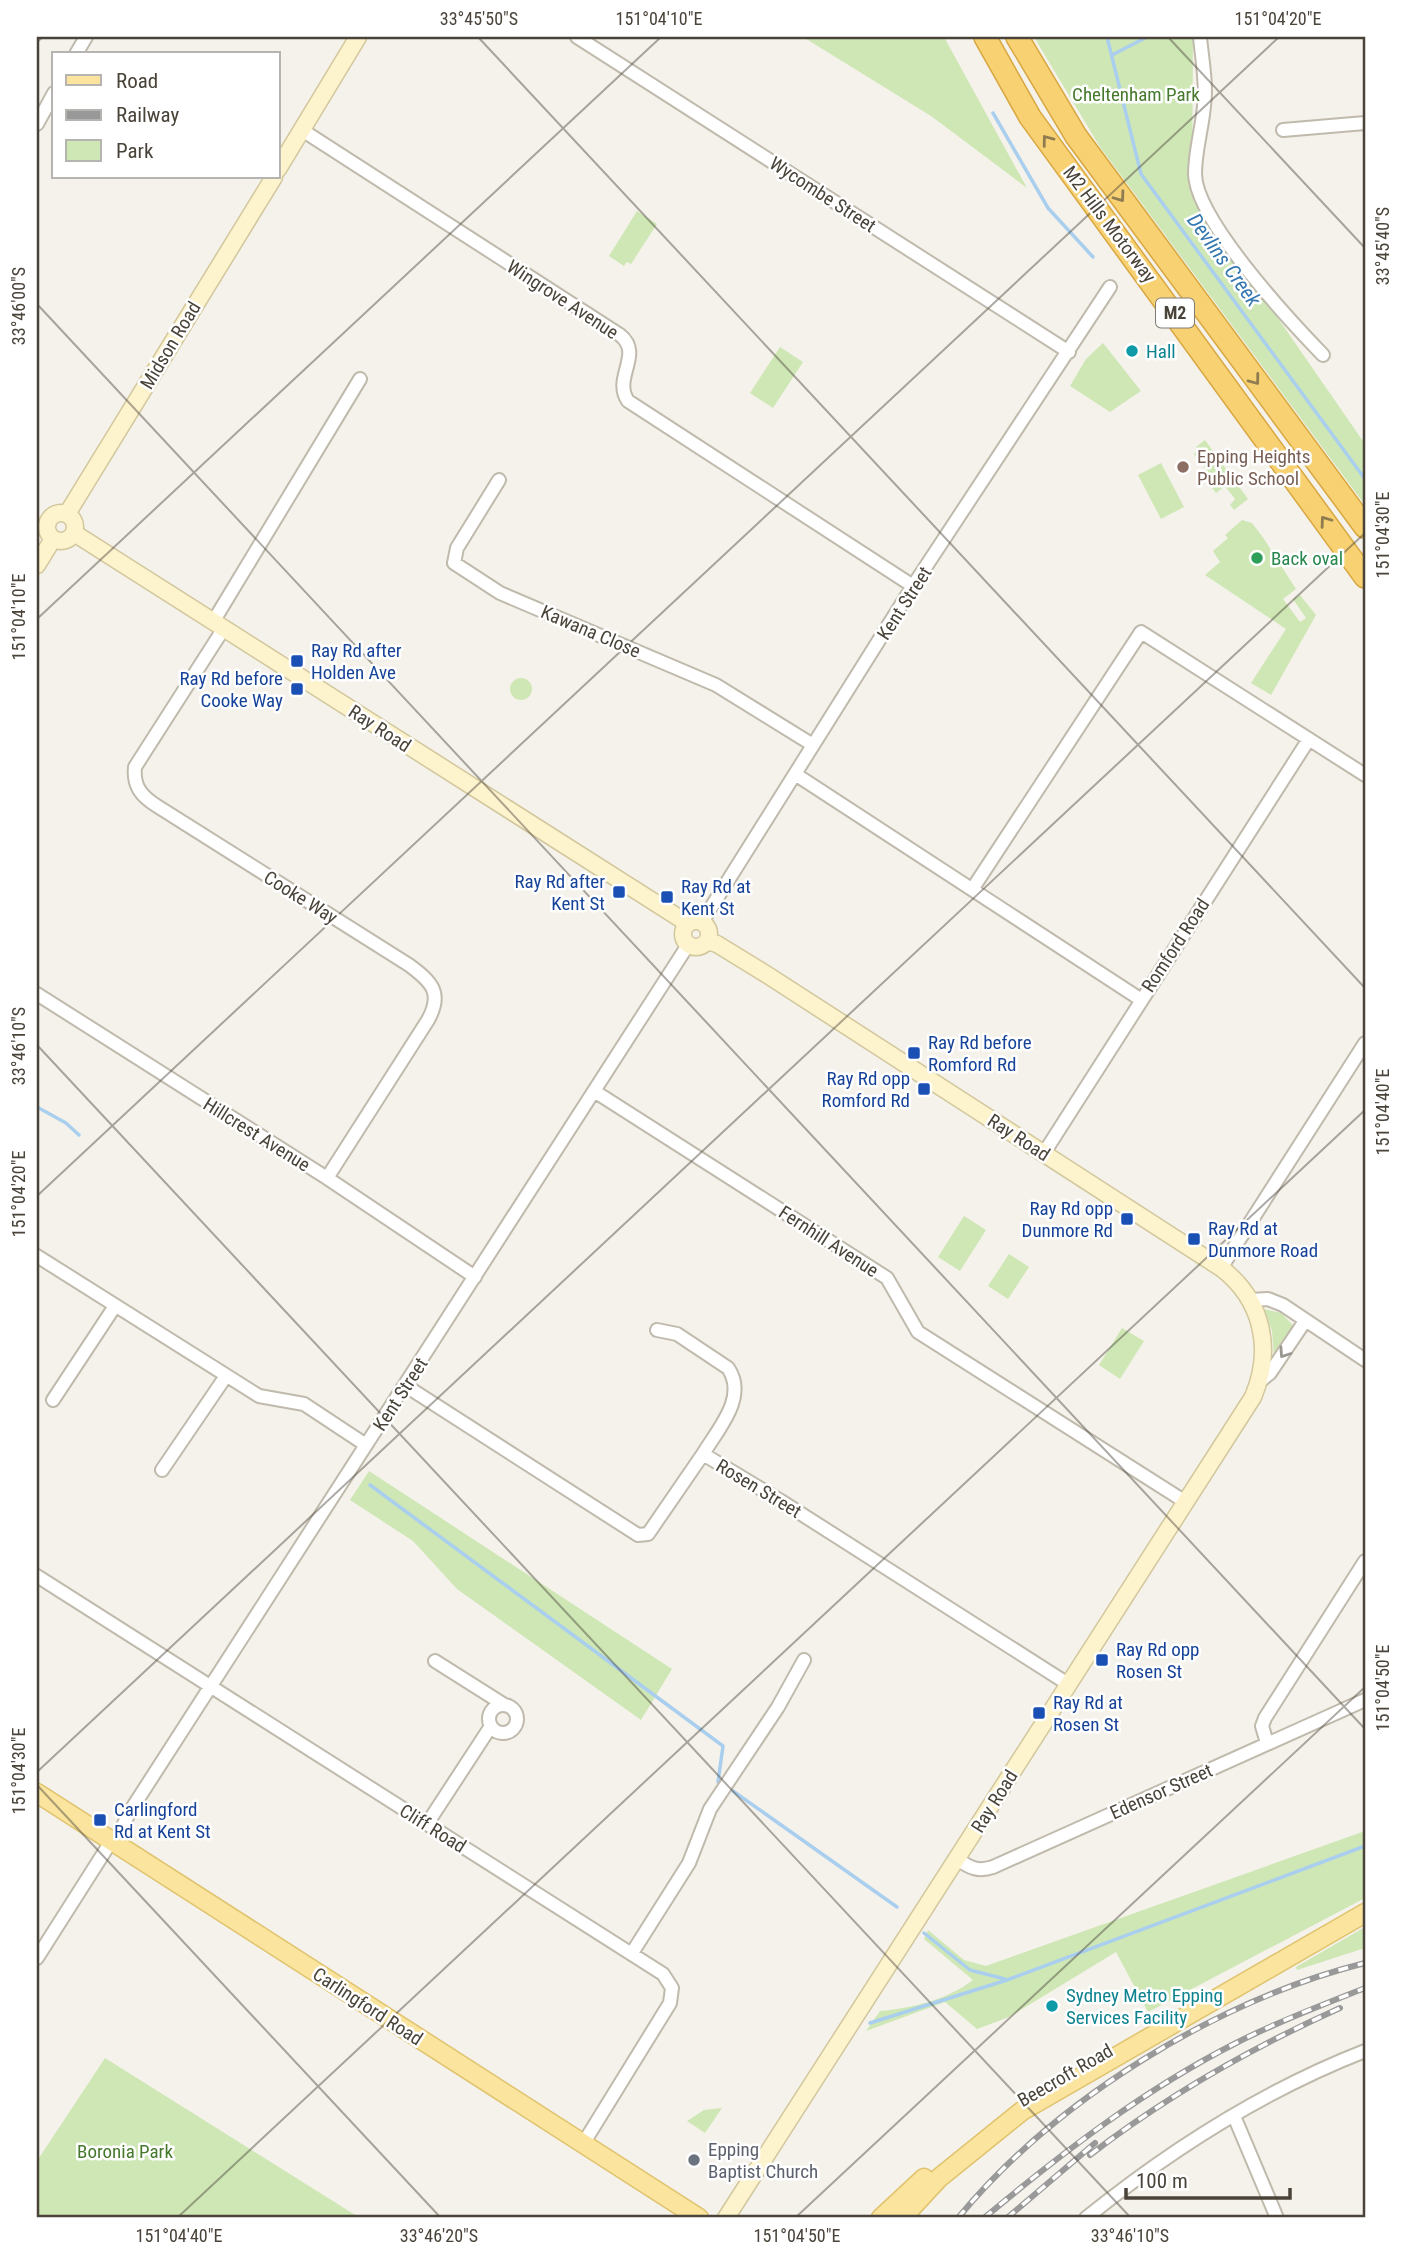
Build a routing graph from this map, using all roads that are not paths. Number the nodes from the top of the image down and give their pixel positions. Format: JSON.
{"nodes":[{"id":1,"x":358,"y":37,"type":"edge"},
{"id":2,"x":577,"y":37,"type":"edge"},
{"id":3,"x":985,"y":37,"type":"edge"},
{"id":4,"x":1017,"y":37,"type":"edge"},
{"id":5,"x":1200,"y":37,"type":"edge"},
{"id":6,"x":52,"y":97,"type":"edge"},
{"id":7,"x":1365,"y":123,"type":"edge"},
{"id":8,"x":37,"y":124,"type":"edge"},
{"id":9,"x":302,"y":130,"type":"junction"},
{"id":10,"x":1283,"y":130,"type":"dead end"},
{"id":11,"x":280,"y":166,"type":"edge"},
{"id":12,"x":273,"y":178,"type":"edge"},
{"id":13,"x":1110,"y":287,"type":"dead end"},
{"id":14,"x":1069,"y":352,"type":"junction"},
{"id":15,"x":1323,"y":355,"type":"dead end"},
{"id":16,"x":360,"y":379,"type":"dead end"},
{"id":17,"x":499,"y":480,"type":"dead end"},
{"id":18,"x":42,"y":514,"type":"edge"},
{"id":19,"x":67,"y":514,"type":"junction"},
{"id":20,"x":1365,"y":527,"type":"edge"},
{"id":21,"x":74,"y":533,"type":"junction"},
{"id":22,"x":54,"y":539,"type":"junction"},
{"id":23,"x":37,"y":565,"type":"edge"},
{"id":24,"x":1365,"y":577,"type":"edge"},
{"id":25,"x":914,"y":586,"type":"junction"},
{"id":26,"x":218,"y":625,"type":"junction"},
{"id":27,"x":1309,"y":739,"type":"junction"},
{"id":28,"x":813,"y":745,"type":"junction"},
{"id":29,"x":795,"y":774,"type":"junction"},
{"id":30,"x":1365,"y":775,"type":"edge"},
{"id":31,"x":974,"y":888,"type":"junction"},
{"id":32,"x":695,"y":923,"type":"junction"},
{"id":33,"x":707,"y":941,"type":"junction"},
{"id":34,"x":688,"y":945,"type":"junction"},
{"id":35,"x":37,"y":994,"type":"edge"},
{"id":36,"x":1140,"y":999,"type":"junction"},
{"id":37,"x":1365,"y":1043,"type":"edge"},
{"id":38,"x":594,"y":1091,"type":"junction"},
{"id":39,"x":1044,"y":1153,"type":"junction"},
{"id":40,"x":327,"y":1178,"type":"junction"},
{"id":41,"x":37,"y":1256,"type":"edge"},
{"id":42,"x":1222,"y":1268,"type":"junction"},
{"id":43,"x":475,"y":1277,"type":"junction"},
{"id":44,"x":1250,"y":1300,"type":"junction"},
{"id":45,"x":115,"y":1306,"type":"junction"},
{"id":46,"x":1305,"y":1321,"type":"junction"},
{"id":47,"x":657,"y":1330,"type":"dead end"},
{"id":48,"x":1365,"y":1360,"type":"edge"},
{"id":49,"x":226,"y":1376,"type":"junction"},
{"id":50,"x":1259,"y":1382,"type":"junction"},
{"id":51,"x":406,"y":1386,"type":"junction"},
{"id":52,"x":53,"y":1400,"type":"dead end"},
{"id":53,"x":366,"y":1445,"type":"junction"},
{"id":54,"x":703,"y":1454,"type":"junction"},
{"id":55,"x":162,"y":1471,"type":"dead end"},
{"id":56,"x":1184,"y":1501,"type":"junction"},
{"id":57,"x":1365,"y":1561,"type":"edge"},
{"id":58,"x":37,"y":1576,"type":"edge"},
{"id":59,"x":804,"y":1660,"type":"dead end"},
{"id":60,"x":435,"y":1661,"type":"dead end"},
{"id":61,"x":1068,"y":1684,"type":"junction"},
{"id":62,"x":212,"y":1688,"type":"junction"},
{"id":63,"x":1365,"y":1700,"type":"edge"},
{"id":64,"x":503,"y":1704,"type":"junction"},
{"id":65,"x":491,"y":1726,"type":"junction"},
{"id":66,"x":1267,"y":1743,"type":"junction"},
{"id":67,"x":37,"y":1793,"type":"edge"},
{"id":68,"x":427,"y":1824,"type":"junction"},
{"id":69,"x":116,"y":1843,"type":"junction"},
{"id":70,"x":957,"y":1859,"type":"junction"},
{"id":71,"x":1365,"y":1913,"type":"edge"},
{"id":72,"x":632,"y":1952,"type":"junction"},
{"id":73,"x":37,"y":1958,"type":"edge"},
{"id":74,"x":1270,"y":1965,"type":"junction"},
{"id":75,"x":1365,"y":2051,"type":"edge"},
{"id":76,"x":1234,"y":2116,"type":"junction"},
{"id":77,"x":583,"y":2144,"type":"junction"},
{"id":78,"x":699,"y":2218,"type":"edge"},
{"id":79,"x":726,"y":2218,"type":"edge"},
{"id":80,"x":881,"y":2218,"type":"edge"},
{"id":81,"x":902,"y":2218,"type":"edge"},
{"id":82,"x":1086,"y":2218,"type":"edge"},
{"id":83,"x":1277,"y":2218,"type":"edge"}],
"edges":[{"from":1,"to":9,"type":"street"},
{"from":2,"to":14,"type":"street","name":"Wycombe Street"},
{"from":24,"to":3,"type":"highway","name":"M2 Hills Motorway","number":"M2","one_way":true},
{"from":4,"to":20,"type":"highway","name":"M2 Hills Motorway","number":"M2","one_way":true},
{"from":5,"to":15,"type":"street"},
{"from":6,"to":8,"type":"street"},
{"from":7,"to":10,"type":"street"},
{"from":9,"to":11,"type":"street"},
{"from":9,"to":25,"type":"street","name":"Wingrove Avenue"},
{"from":12,"to":19,"type":"street","name":"Midson Road"},
{"from":13,"to":14,"type":"street","name":"Kent Street"},
{"from":14,"to":25,"type":"street","name":"Kent Street"},
{"from":16,"to":26,"type":"street"},
{"from":17,"to":28,"type":"street","name":"Kawana Close"},
{"from":18,"to":19,"type":"street"},
{"from":18,"to":22,"type":"street"},
{"from":19,"to":21,"type":"street"},
{"from":21,"to":22,"type":"street"},
{"from":21,"to":26,"type":"street","name":"Ray Road"},
{"from":22,"to":23,"type":"street"},
{"from":25,"to":28,"type":"street","name":"Kent Street"},
{"from":26,"to":32,"type":"street","name":"Ray Road"},
{"from":26,"to":40,"type":"street","name":"Cooke Way"},
{"from":27,"to":30,"type":"street"},
{"from":27,"to":31,"type":"street"},
{"from":27,"to":36,"type":"street","name":"Romford Road"},
{"from":28,"to":29,"type":"street","name":"Kent Street"},
{"from":29,"to":31,"type":"street"},
{"from":29,"to":32,"type":"street","name":"Kent Street"},
{"from":31,"to":36,"type":"street"},
{"from":32,"to":33,"type":"street"},
{"from":32,"to":34,"type":"street"},
{"from":33,"to":34,"type":"street"},
{"from":33,"to":39,"type":"street","name":"Ray Road"},
{"from":34,"to":38,"type":"street","name":"Kent Street"},
{"from":35,"to":40,"type":"street","name":"Hillcrest Avenue"},
{"from":36,"to":39,"type":"street","name":"Romford Road"},
{"from":37,"to":42,"type":"street"},
{"from":38,"to":43,"type":"street","name":"Kent Street"},
{"from":38,"to":56,"type":"street","name":"Fernhill Avenue"},
{"from":39,"to":42,"type":"street","name":"Ray Road"},
{"from":40,"to":43,"type":"street","name":"Hillcrest Avenue"},
{"from":41,"to":45,"type":"street"},
{"from":42,"to":44,"type":"street","name":"Ray Road"},
{"from":43,"to":51,"type":"street","name":"Kent Street"},
{"from":44,"to":46,"type":"street"},
{"from":44,"to":50,"type":"street","name":"Ray Road"},
{"from":45,"to":49,"type":"street"},
{"from":45,"to":52,"type":"street"},
{"from":46,"to":48,"type":"street"},
{"from":46,"to":50,"type":"street","name":"Ray Road","one_way":true},
{"from":47,"to":54,"type":"street"},
{"from":49,"to":53,"type":"street"},
{"from":49,"to":55,"type":"street"},
{"from":50,"to":56,"type":"street","name":"Ray Road"},
{"from":51,"to":53,"type":"street","name":"Kent Street"},
{"from":51,"to":54,"type":"street","name":"Rosen Street"},
{"from":53,"to":62,"type":"street","name":"Kent Street"},
{"from":54,"to":61,"type":"street","name":"Rosen Street"},
{"from":56,"to":61,"type":"street","name":"Ray Road"},
{"from":57,"to":66,"type":"street"},
{"from":58,"to":62,"type":"street","name":"Cliff Road"},
{"from":59,"to":72,"type":"street"},
{"from":60,"to":64,"type":"street"},
{"from":61,"to":70,"type":"street","name":"Ray Road"},
{"from":62,"to":68,"type":"street","name":"Cliff Road"},
{"from":62,"to":69,"type":"street","name":"Kent Street"},
{"from":63,"to":66,"type":"street","name":"Edensor Street"},
{"from":64,"to":65,"type":"street"},
{"from":64,"to":65,"type":"street"},
{"from":65,"to":68,"type":"street"},
{"from":66,"to":70,"type":"street","name":"Edensor Street"},
{"from":67,"to":69,"type":"main road","name":"Carlingford Road"},
{"from":68,"to":72,"type":"street","name":"Cliff Road"},
{"from":69,"to":73,"type":"street","name":"Kent Street"},
{"from":69,"to":77,"type":"main road","name":"Carlingford Road"},
{"from":70,"to":79,"type":"street","name":"Ray Road"},
{"from":71,"to":74,"type":"main road","name":"Beecroft Road"},
{"from":72,"to":77,"type":"street","name":"Cliff Road"},
{"from":74,"to":80,"type":"main road","name":"Beecroft Road"},
{"from":74,"to":81,"type":"main road","name":"Beecroft Road"},
{"from":75,"to":76,"type":"street"},
{"from":76,"to":82,"type":"street"},
{"from":76,"to":83,"type":"street"},
{"from":77,"to":78,"type":"main road","name":"Carlingford Road"}]}
